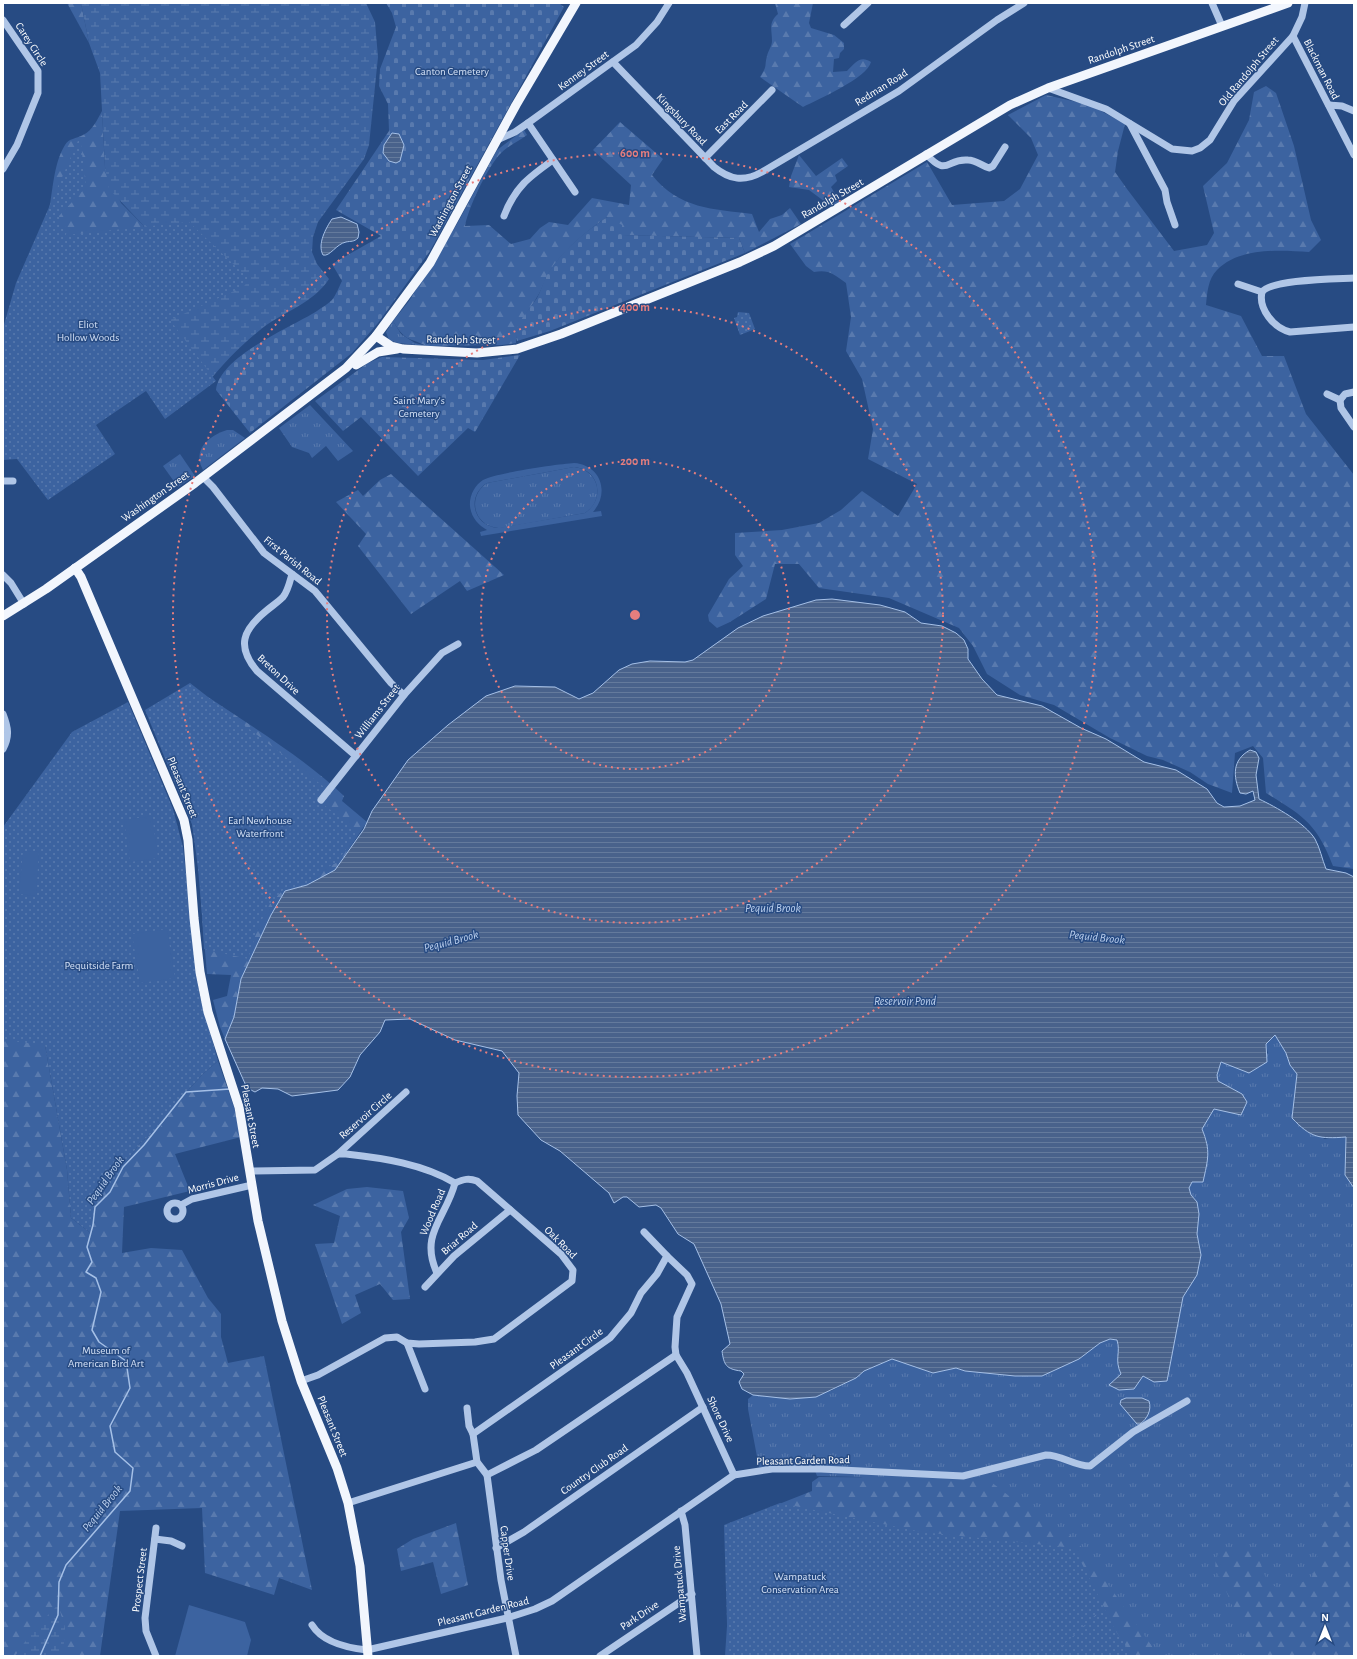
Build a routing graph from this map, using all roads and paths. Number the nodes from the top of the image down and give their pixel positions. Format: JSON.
{"nodes":[{"id":1,"x":576,"y":3,"type":"edge"},
{"id":2,"x":669,"y":3,"type":"edge"},
{"id":3,"x":868,"y":3,"type":"edge"},
{"id":4,"x":1024,"y":3,"type":"edge"},
{"id":5,"x":1212,"y":3,"type":"edge"},
{"id":6,"x":1288,"y":3,"type":"edge"},
{"id":7,"x":1305,"y":3,"type":"edge"},
{"id":8,"x":4,"y":22,"type":"edge"},
{"id":9,"x":844,"y":25,"type":"dead end"},
{"id":10,"x":1222,"y":26,"type":"junction"},
{"id":11,"x":1293,"y":36,"type":"junction"},
{"id":12,"x":614,"y":62,"type":"junction"},
{"id":13,"x":1048,"y":88,"type":"junction"},
{"id":14,"x":772,"y":90,"type":"dead end"},
{"id":15,"x":1329,"y":105,"type":"junction"},
{"id":16,"x":1354,"y":110,"type":"edge"},
{"id":17,"x":528,"y":123,"type":"junction"},
{"id":18,"x":1129,"y":123,"type":"junction"},
{"id":19,"x":497,"y":140,"type":"junction"},
{"id":20,"x":1005,"y":147,"type":"dead end"},
{"id":21,"x":926,"y":154,"type":"junction"},
{"id":22,"x":1354,"y":155,"type":"edge"},
{"id":23,"x":705,"y":158,"type":"junction"},
{"id":24,"x":553,"y":160,"type":"junction"},
{"id":25,"x":3,"y":168,"type":"edge"},
{"id":26,"x":742,"y":179,"type":"joint"},
{"id":27,"x":575,"y":192,"type":"dead end"},
{"id":28,"x":504,"y":216,"type":"dead end"},
{"id":29,"x":1175,"y":225,"type":"dead end"},
{"id":30,"x":1354,"y":278,"type":"edge"},
{"id":31,"x":1238,"y":284,"type":"dead end"},
{"id":32,"x":1262,"y":292,"type":"junction"},
{"id":33,"x":1354,"y":327,"type":"edge"},
{"id":34,"x":373,"y":339,"type":"junction"},
{"id":35,"x":403,"y":349,"type":"junction"},
{"id":36,"x":391,"y":350,"type":"junction"},
{"id":37,"x":317,"y":390,"type":"junction"},
{"id":38,"x":1354,"y":392,"type":"edge"},
{"id":39,"x":1327,"y":394,"type":"dead end"},
{"id":40,"x":1340,"y":400,"type":"junction"},
{"id":41,"x":1354,"y":427,"type":"edge"},
{"id":42,"x":203,"y":477,"type":"junction"},
{"id":43,"x":3,"y":481,"type":"edge"},
{"id":44,"x":13,"y":481,"type":"dead end"},
{"id":45,"x":75,"y":568,"type":"junction"},
{"id":46,"x":292,"y":574,"type":"junction"},
{"id":47,"x":3,"y":575,"type":"edge"},
{"id":48,"x":24,"y":604,"type":"junction"},
{"id":49,"x":3,"y":616,"type":"edge"},
{"id":50,"x":458,"y":644,"type":"dead end"},
{"id":51,"x":404,"y":694,"type":"junction"},
{"id":52,"x":3,"y":714,"type":"edge"},
{"id":53,"x":3,"y":749,"type":"edge"},
{"id":54,"x":356,"y":756,"type":"junction"},
{"id":55,"x":321,"y":800,"type":"dead end"},
{"id":56,"x":406,"y":1092,"type":"dead end"},
{"id":57,"x":338,"y":1154,"type":"junction"},
{"id":58,"x":250,"y":1171,"type":"junction"},
{"id":59,"x":455,"y":1183,"type":"junction"},
{"id":60,"x":252,"y":1185,"type":"junction"},
{"id":61,"x":181,"y":1205,"type":"dead end"},
{"id":62,"x":510,"y":1210,"type":"junction"},
{"id":63,"x":644,"y":1232,"type":"dead end"},
{"id":64,"x":667,"y":1256,"type":"junction"},
{"id":65,"x":437,"y":1273,"type":"junction"},
{"id":66,"x":426,"y":1287,"type":"dead end"},
{"id":67,"x":407,"y":1343,"type":"junction"},
{"id":68,"x":676,"y":1356,"type":"junction"},
{"id":69,"x":301,"y":1381,"type":"junction"},
{"id":70,"x":426,"y":1389,"type":"dead end"},
{"id":71,"x":1187,"y":1401,"type":"dead end"},
{"id":72,"x":703,"y":1407,"type":"junction"},
{"id":73,"x":467,"y":1408,"type":"dead end"},
{"id":74,"x":473,"y":1434,"type":"junction"},
{"id":75,"x":477,"y":1462,"type":"junction"},
{"id":76,"x":487,"y":1475,"type":"junction"},
{"id":77,"x":734,"y":1475,"type":"junction"},
{"id":78,"x":348,"y":1503,"type":"junction"},
{"id":79,"x":681,"y":1511,"type":"junction"},
{"id":80,"x":156,"y":1528,"type":"dead end"},
{"id":81,"x":155,"y":1539,"type":"junction"},
{"id":82,"x":182,"y":1546,"type":"dead end"},
{"id":83,"x":496,"y":1548,"type":"junction"},
{"id":84,"x":692,"y":1594,"type":"junction"},
{"id":85,"x":507,"y":1618,"type":"junction"},
{"id":86,"x":312,"y":1625,"type":"dead end"},
{"id":87,"x":368,"y":1653,"type":"edge"},
{"id":88,"x":156,"y":1656,"type":"edge"},
{"id":89,"x":516,"y":1656,"type":"edge"},
{"id":90,"x":600,"y":1656,"type":"edge"},
{"id":91,"x":697,"y":1656,"type":"edge"}],
"edges":[{"from":1,"to":19,"type":"main road","name":"Washington Street"},
{"from":2,"to":12,"type":"street","name":"Kenney Street"},
{"from":3,"to":9,"type":"street"},
{"from":4,"to":26,"type":"street","name":"Redman Road"},
{"from":5,"to":10,"type":"street"},
{"from":6,"to":10,"type":"main road","name":"Randolph Street"},
{"from":7,"to":11,"type":"street","name":"Old Randolph Street"},
{"from":8,"to":25,"type":"street","name":"Carey Circle"},
{"from":10,"to":13,"type":"main road","name":"Randolph Street"},
{"from":11,"to":15,"type":"street","name":"Blackman Road"},
{"from":11,"to":18,"type":"street","name":"Old Randolph Street"},
{"from":12,"to":17,"type":"street","name":"Kenney Street"},
{"from":12,"to":23,"type":"street","name":"Kingsbury Road"},
{"from":13,"to":18,"type":"street","name":"Old Randolph Street"},
{"from":13,"to":21,"type":"main road","name":"Randolph Street"},
{"from":14,"to":23,"type":"street","name":"East Road"},
{"from":15,"to":16,"type":"street"},
{"from":15,"to":22,"type":"street","name":"Blackman Road"},
{"from":17,"to":19,"type":"street","name":"Kenney Street"},
{"from":17,"to":24,"type":"street"},
{"from":18,"to":29,"type":"street"},
{"from":19,"to":34,"type":"main road","name":"Washington Street"},
{"from":20,"to":21,"type":"street"},
{"from":21,"to":35,"type":"main road","name":"Randolph Street"},
{"from":23,"to":26,"type":"street","name":"Kingsbury Road"},
{"from":24,"to":27,"type":"street"},
{"from":24,"to":28,"type":"street"},
{"from":30,"to":32,"type":"street"},
{"from":31,"to":32,"type":"street"},
{"from":32,"to":33,"type":"street"},
{"from":34,"to":35,"type":"main road","name":"Randolph Street"},
{"from":34,"to":36,"type":"main road"},
{"from":34,"to":37,"type":"main road","name":"Washington Street"},
{"from":35,"to":36,"type":"main road","name":"Washington Street"},
{"from":36,"to":37,"type":"main road","name":"Washington Street"},
{"from":37,"to":42,"type":"main road","name":"Washington Street"},
{"from":38,"to":40,"type":"street"},
{"from":39,"to":40,"type":"street"},
{"from":40,"to":41,"type":"street"},
{"from":42,"to":45,"type":"main road","name":"Washington Street"},
{"from":42,"to":46,"type":"street","name":"First Parish Road"},
{"from":43,"to":44,"type":"street"},
{"from":45,"to":48,"type":"main road","name":"Washington Street"},
{"from":45,"to":58,"type":"main road","name":"Pleasant Street"},
{"from":46,"to":51,"type":"street","name":"First Parish Road"},
{"from":46,"to":54,"type":"street","name":"Breton Drive"},
{"from":47,"to":48,"type":"street"},
{"from":48,"to":49,"type":"main road","name":"Washington Street"},
{"from":50,"to":51,"type":"street","name":"Williams Street"},
{"from":51,"to":54,"type":"street","name":"Williams Street"},
{"from":52,"to":53,"type":"street"},
{"from":54,"to":55,"type":"street","name":"Williams Street"},
{"from":56,"to":57,"type":"street","name":"Reservoir Circle"},
{"from":57,"to":58,"type":"street"},
{"from":57,"to":59,"type":"street"},
{"from":58,"to":60,"type":"main road","name":"Pleasant Street"},
{"from":59,"to":62,"type":"street","name":"Oak Road"},
{"from":59,"to":65,"type":"street","name":"Wood Road"},
{"from":60,"to":61,"type":"street","name":"Morris Drive"},
{"from":60,"to":69,"type":"main road","name":"Pleasant Street"},
{"from":62,"to":65,"type":"street","name":"Briar Road"},
{"from":62,"to":67,"type":"street","name":"Oak Road"},
{"from":63,"to":64,"type":"street"},
{"from":64,"to":68,"type":"street"},
{"from":64,"to":74,"type":"street","name":"Pleasant Circle"},
{"from":65,"to":66,"type":"street","name":"Briar Road"},
{"from":67,"to":69,"type":"street","name":"Oak Road"},
{"from":67,"to":70,"type":"street"},
{"from":68,"to":72,"type":"street","name":"Shore Drive"},
{"from":68,"to":76,"type":"street"},
{"from":69,"to":78,"type":"main road","name":"Pleasant Street"},
{"from":71,"to":77,"type":"street","name":"Pleasant Garden Road"},
{"from":72,"to":77,"type":"street","name":"Shore Drive"},
{"from":72,"to":83,"type":"street","name":"Country Club Road"},
{"from":73,"to":74,"type":"street"},
{"from":74,"to":75,"type":"street"},
{"from":75,"to":76,"type":"street"},
{"from":75,"to":78,"type":"street"},
{"from":76,"to":83,"type":"street","name":"Capper Drive"},
{"from":77,"to":79,"type":"street","name":"Pleasant Garden Road"},
{"from":78,"to":87,"type":"main road","name":"Pleasant Street"},
{"from":79,"to":84,"type":"street","name":"Wampatuck Drive"},
{"from":79,"to":85,"type":"street","name":"Pleasant Garden Road"},
{"from":80,"to":81,"type":"street","name":"Prospect Street"},
{"from":81,"to":82,"type":"street"},
{"from":81,"to":88,"type":"street","name":"Prospect Street"},
{"from":83,"to":85,"type":"street","name":"Capper Drive"},
{"from":84,"to":90,"type":"street","name":"Park Drive"},
{"from":84,"to":91,"type":"street","name":"Wampatuck Drive"},
{"from":85,"to":87,"type":"street","name":"Pleasant Garden Road"},
{"from":85,"to":89,"type":"street","name":"Capper Drive"},
{"from":86,"to":87,"type":"street"}]}
